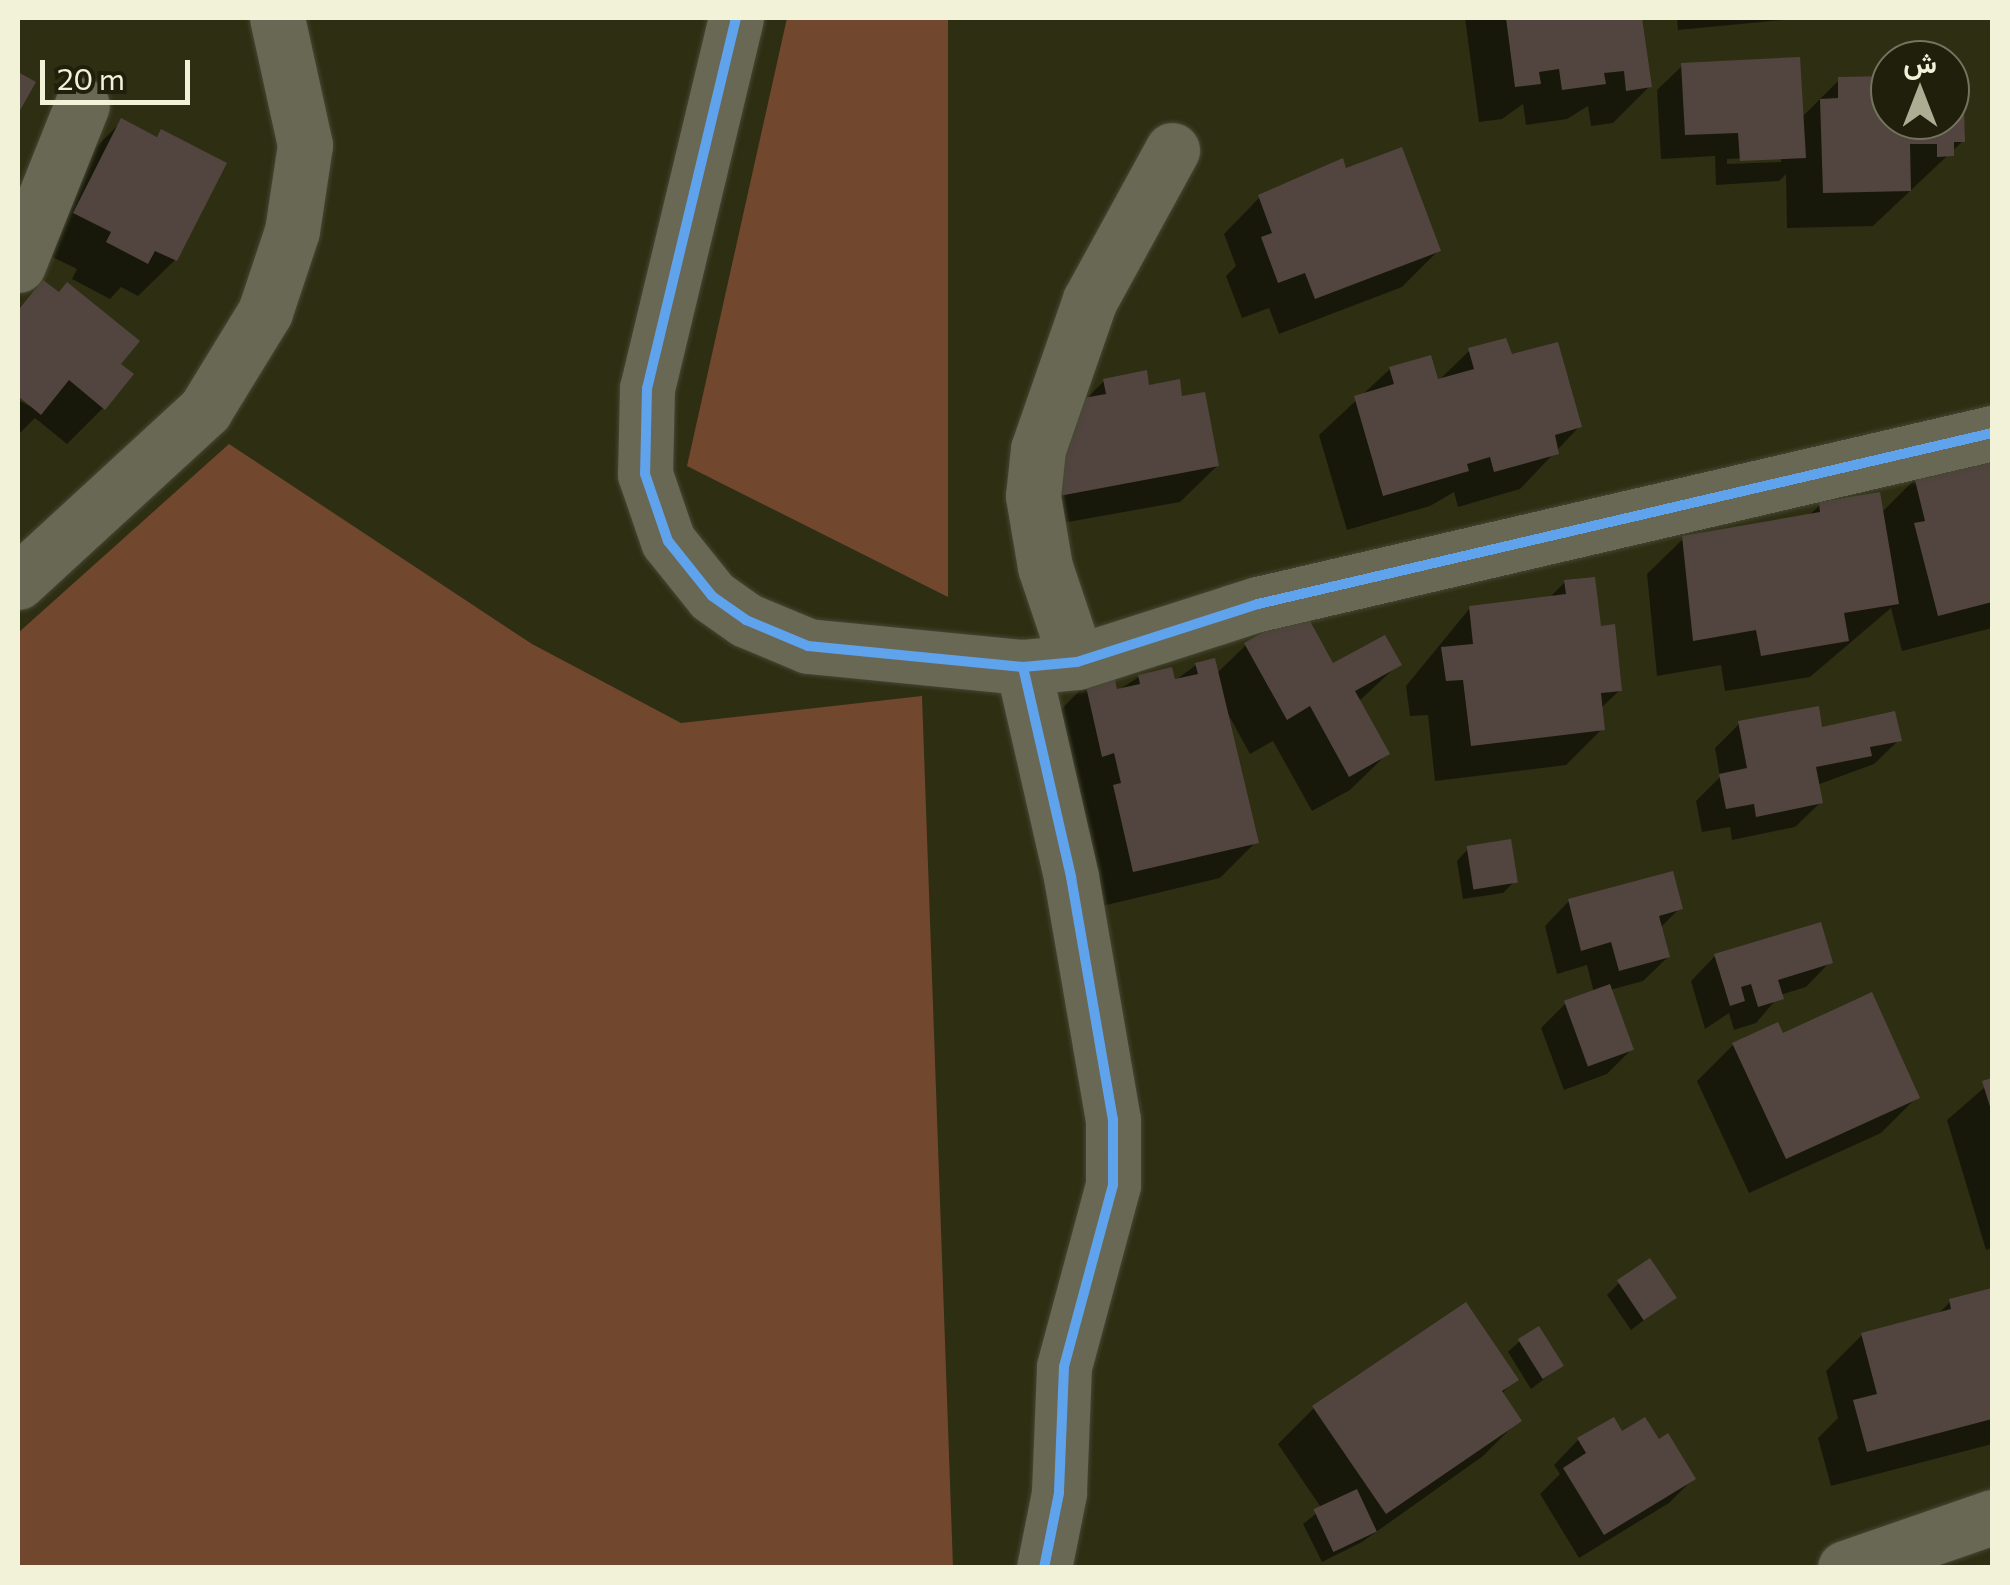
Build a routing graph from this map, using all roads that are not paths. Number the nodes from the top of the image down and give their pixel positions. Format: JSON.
{"nodes":[{"id":1,"x":277,"y":18,"type":"edge"},
{"id":2,"x":736,"y":18,"type":"edge"},
{"id":3,"x":82,"y":105,"type":"dead end"},
{"id":4,"x":1172,"y":150,"type":"dead end"},
{"id":5,"x":18,"y":265,"type":"edge"},
{"id":6,"x":1992,"y":433,"type":"edge"},
{"id":7,"x":18,"y":582,"type":"edge"},
{"id":8,"x":1077,"y":662,"type":"junction"},
{"id":9,"x":1023,"y":667,"type":"junction"},
{"id":10,"x":1992,"y":1517,"type":"edge"},
{"id":11,"x":1044,"y":1568,"type":"edge"},
{"id":12,"x":1844,"y":1568,"type":"edge"}],
"edges":[{"from":1,"to":7,"type":"street"},
{"from":2,"to":9,"type":"street"},
{"from":3,"to":5,"type":"street"},
{"from":4,"to":8,"type":"street"},
{"from":6,"to":8,"type":"street"},
{"from":8,"to":9,"type":"street"},
{"from":9,"to":11,"type":"street"},
{"from":10,"to":12,"type":"street"}]}
